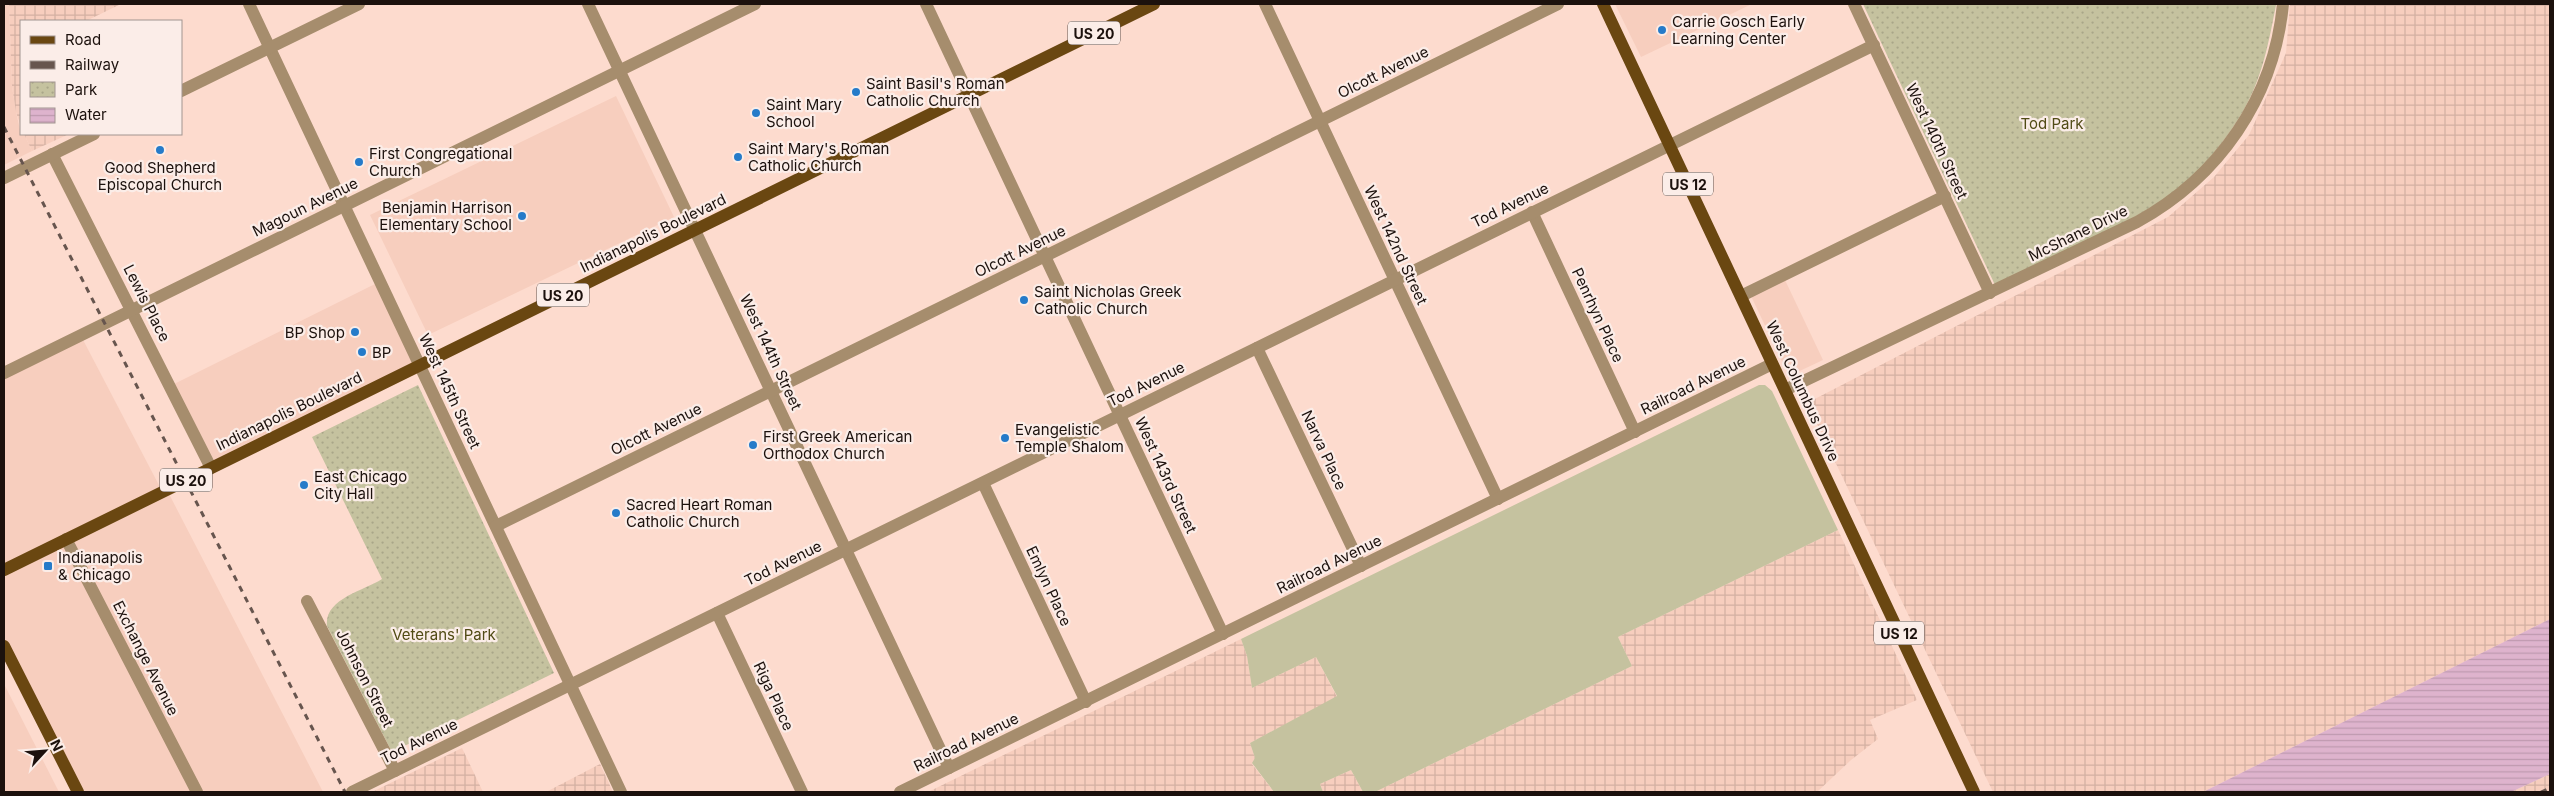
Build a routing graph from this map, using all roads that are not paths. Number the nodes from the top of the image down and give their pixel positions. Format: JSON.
{"nodes":[{"id":1,"x":249,"y":4,"type":"edge"},
{"id":2,"x":359,"y":4,"type":"edge"},
{"id":3,"x":588,"y":4,"type":"edge"},
{"id":4,"x":755,"y":4,"type":"edge"},
{"id":5,"x":926,"y":4,"type":"edge"},
{"id":6,"x":1154,"y":4,"type":"edge"},
{"id":7,"x":1265,"y":4,"type":"edge"},
{"id":8,"x":1558,"y":4,"type":"edge"},
{"id":9,"x":1603,"y":4,"type":"edge"},
{"id":10,"x":1854,"y":4,"type":"edge"},
{"id":11,"x":2283,"y":4,"type":"edge"},
{"id":12,"x":1874,"y":45,"type":"junction"},
{"id":13,"x":270,"y":47,"type":"junction"},
{"id":14,"x":620,"y":70,"type":"junction"},
{"id":15,"x":182,"y":91,"type":"edge"},
{"id":16,"x":969,"y":95,"type":"junction"},
{"id":17,"x":1320,"y":121,"type":"junction"},
{"id":18,"x":92,"y":135,"type":"edge"},
{"id":19,"x":1669,"y":145,"type":"junction"},
{"id":20,"x":52,"y":154,"type":"junction"},
{"id":21,"x":4,"y":178,"type":"edge"},
{"id":22,"x":1945,"y":196,"type":"junction"},
{"id":23,"x":344,"y":205,"type":"junction"},
{"id":24,"x":1532,"y":212,"type":"junction"},
{"id":25,"x":696,"y":229,"type":"junction"},
{"id":26,"x":1045,"y":256,"type":"junction"},
{"id":27,"x":1395,"y":280,"type":"junction"},
{"id":28,"x":1990,"y":293,"type":"junction"},
{"id":29,"x":1740,"y":296,"type":"junction"},
{"id":30,"x":132,"y":310,"type":"junction"},
{"id":31,"x":1257,"y":348,"type":"junction"},
{"id":32,"x":1772,"y":364,"type":"junction"},
{"id":33,"x":420,"y":365,"type":"junction"},
{"id":34,"x":4,"y":373,"type":"edge"},
{"id":35,"x":770,"y":390,"type":"junction"},
{"id":36,"x":1785,"y":390,"type":"junction"},
{"id":37,"x":1120,"y":415,"type":"junction"},
{"id":38,"x":1635,"y":432,"type":"junction"},
{"id":39,"x":211,"y":468,"type":"junction"},
{"id":40,"x":983,"y":483,"type":"junction"},
{"id":41,"x":1498,"y":499,"type":"junction"},
{"id":42,"x":496,"y":526,"type":"junction"},
{"id":43,"x":66,"y":539,"type":"junction"},
{"id":44,"x":846,"y":550,"type":"junction"},
{"id":45,"x":1360,"y":566,"type":"junction"},
{"id":46,"x":4,"y":570,"type":"edge"},
{"id":47,"x":307,"y":601,"type":"dead end"},
{"id":48,"x":717,"y":613,"type":"junction"},
{"id":49,"x":1223,"y":634,"type":"junction"},
{"id":50,"x":4,"y":646,"type":"edge"},
{"id":51,"x":571,"y":685,"type":"junction"},
{"id":52,"x":1086,"y":702,"type":"junction"},
{"id":53,"x":949,"y":768,"type":"junction"},
{"id":54,"x":395,"y":771,"type":"junction"},
{"id":55,"x":78,"y":792,"type":"edge"},
{"id":56,"x":197,"y":792,"type":"edge"},
{"id":57,"x":352,"y":792,"type":"edge"},
{"id":58,"x":622,"y":792,"type":"edge"},
{"id":59,"x":802,"y":792,"type":"edge"},
{"id":60,"x":900,"y":792,"type":"edge"},
{"id":61,"x":1974,"y":792,"type":"edge"}],
"edges":[{"from":1,"to":13,"type":"street","name":"West 145th Street"},
{"from":2,"to":13,"type":"street"},
{"from":3,"to":14,"type":"street","name":"West 144th Street"},
{"from":4,"to":14,"type":"street","name":"Magoun Avenue"},
{"from":5,"to":16,"type":"street","name":"West 143rd Street"},
{"from":6,"to":16,"type":"main road","name":"Indianapolis Boulevard","number":"US 20"},
{"from":7,"to":17,"type":"street","name":"West 142nd Street"},
{"from":8,"to":17,"type":"street","name":"Olcott Avenue"},
{"from":9,"to":19,"type":"main road","name":"West Columbus Drive","number":"US 12"},
{"from":10,"to":12,"type":"street","name":"West 140th Street"},
{"from":11,"to":28,"type":"street","name":"McShane Drive"},
{"from":12,"to":19,"type":"street","name":"Tod Avenue"},
{"from":12,"to":22,"type":"street","name":"West 140th Street"},
{"from":13,"to":15,"type":"street"},
{"from":13,"to":23,"type":"street","name":"West 145th Street"},
{"from":14,"to":23,"type":"street","name":"Magoun Avenue"},
{"from":14,"to":25,"type":"street","name":"West 144th Street"},
{"from":16,"to":25,"type":"main road","name":"Indianapolis Boulevard","number":"US 20"},
{"from":16,"to":26,"type":"street","name":"West 143rd Street"},
{"from":17,"to":26,"type":"street","name":"Olcott Avenue"},
{"from":17,"to":27,"type":"street","name":"West 142nd Street"},
{"from":18,"to":20,"type":"street"},
{"from":19,"to":24,"type":"street","name":"Tod Avenue"},
{"from":19,"to":29,"type":"main road","name":"West Columbus Drive","number":"US 12"},
{"from":20,"to":21,"type":"street"},
{"from":20,"to":30,"type":"street","name":"Lewis Place"},
{"from":22,"to":28,"type":"street","name":"West 140th Street"},
{"from":22,"to":29,"type":"street"},
{"from":23,"to":30,"type":"street","name":"Magoun Avenue"},
{"from":23,"to":33,"type":"street","name":"West 145th Street"},
{"from":24,"to":27,"type":"street","name":"Tod Avenue"},
{"from":24,"to":38,"type":"street","name":"Penrhyn Place"},
{"from":25,"to":33,"type":"main road","name":"Indianapolis Boulevard","number":"US 20"},
{"from":25,"to":35,"type":"street","name":"West 144th Street"},
{"from":26,"to":35,"type":"street","name":"Olcott Avenue"},
{"from":26,"to":37,"type":"street","name":"West 143rd Street"},
{"from":27,"to":31,"type":"street","name":"Tod Avenue"},
{"from":27,"to":41,"type":"street","name":"West 142nd Street"},
{"from":28,"to":36,"type":"street","name":"McShane Drive"},
{"from":29,"to":32,"type":"main road","name":"West Columbus Drive","number":"US 12"},
{"from":30,"to":34,"type":"street","name":"Magoun Avenue"},
{"from":30,"to":39,"type":"street","name":"Lewis Place"},
{"from":31,"to":37,"type":"street","name":"Tod Avenue"},
{"from":31,"to":45,"type":"street","name":"Narva Place"},
{"from":32,"to":36,"type":"main road","name":"West Columbus Drive","number":"US 12"},
{"from":32,"to":38,"type":"street","name":"Railroad Avenue"},
{"from":33,"to":39,"type":"main road","name":"Indianapolis Boulevard","number":"US 20"},
{"from":33,"to":42,"type":"street","name":"West 145th Street"},
{"from":35,"to":42,"type":"street","name":"Olcott Avenue"},
{"from":35,"to":44,"type":"street","name":"West 144th Street"},
{"from":36,"to":61,"type":"main road","name":"West Columbus Drive","number":"US 12"},
{"from":37,"to":40,"type":"street","name":"Tod Avenue"},
{"from":37,"to":49,"type":"street","name":"West 143rd Street"},
{"from":38,"to":41,"type":"street","name":"Railroad Avenue"},
{"from":39,"to":43,"type":"main road","name":"Indianapolis Boulevard","number":"US 20"},
{"from":40,"to":44,"type":"street","name":"Tod Avenue"},
{"from":40,"to":52,"type":"street","name":"Emlyn Place"},
{"from":41,"to":45,"type":"street","name":"Railroad Avenue"},
{"from":42,"to":51,"type":"street","name":"West 145th Street"},
{"from":43,"to":46,"type":"main road","name":"Indianapolis Boulevard","number":"US 20"},
{"from":43,"to":56,"type":"street","name":"Exchange Avenue"},
{"from":44,"to":48,"type":"street","name":"Tod Avenue"},
{"from":44,"to":53,"type":"street","name":"West 144th Street"},
{"from":45,"to":49,"type":"street","name":"Railroad Avenue"},
{"from":47,"to":54,"type":"street","name":"Johnson Street"},
{"from":48,"to":51,"type":"street","name":"Tod Avenue"},
{"from":48,"to":59,"type":"street","name":"Riga Place"},
{"from":49,"to":52,"type":"street","name":"Railroad Avenue"},
{"from":50,"to":55,"type":"main road"},
{"from":51,"to":54,"type":"street","name":"Tod Avenue"},
{"from":51,"to":58,"type":"street","name":"West 145th Street"},
{"from":52,"to":53,"type":"street","name":"Railroad Avenue"},
{"from":53,"to":60,"type":"street","name":"Railroad Avenue"},
{"from":54,"to":57,"type":"street","name":"Tod Avenue"}]}
